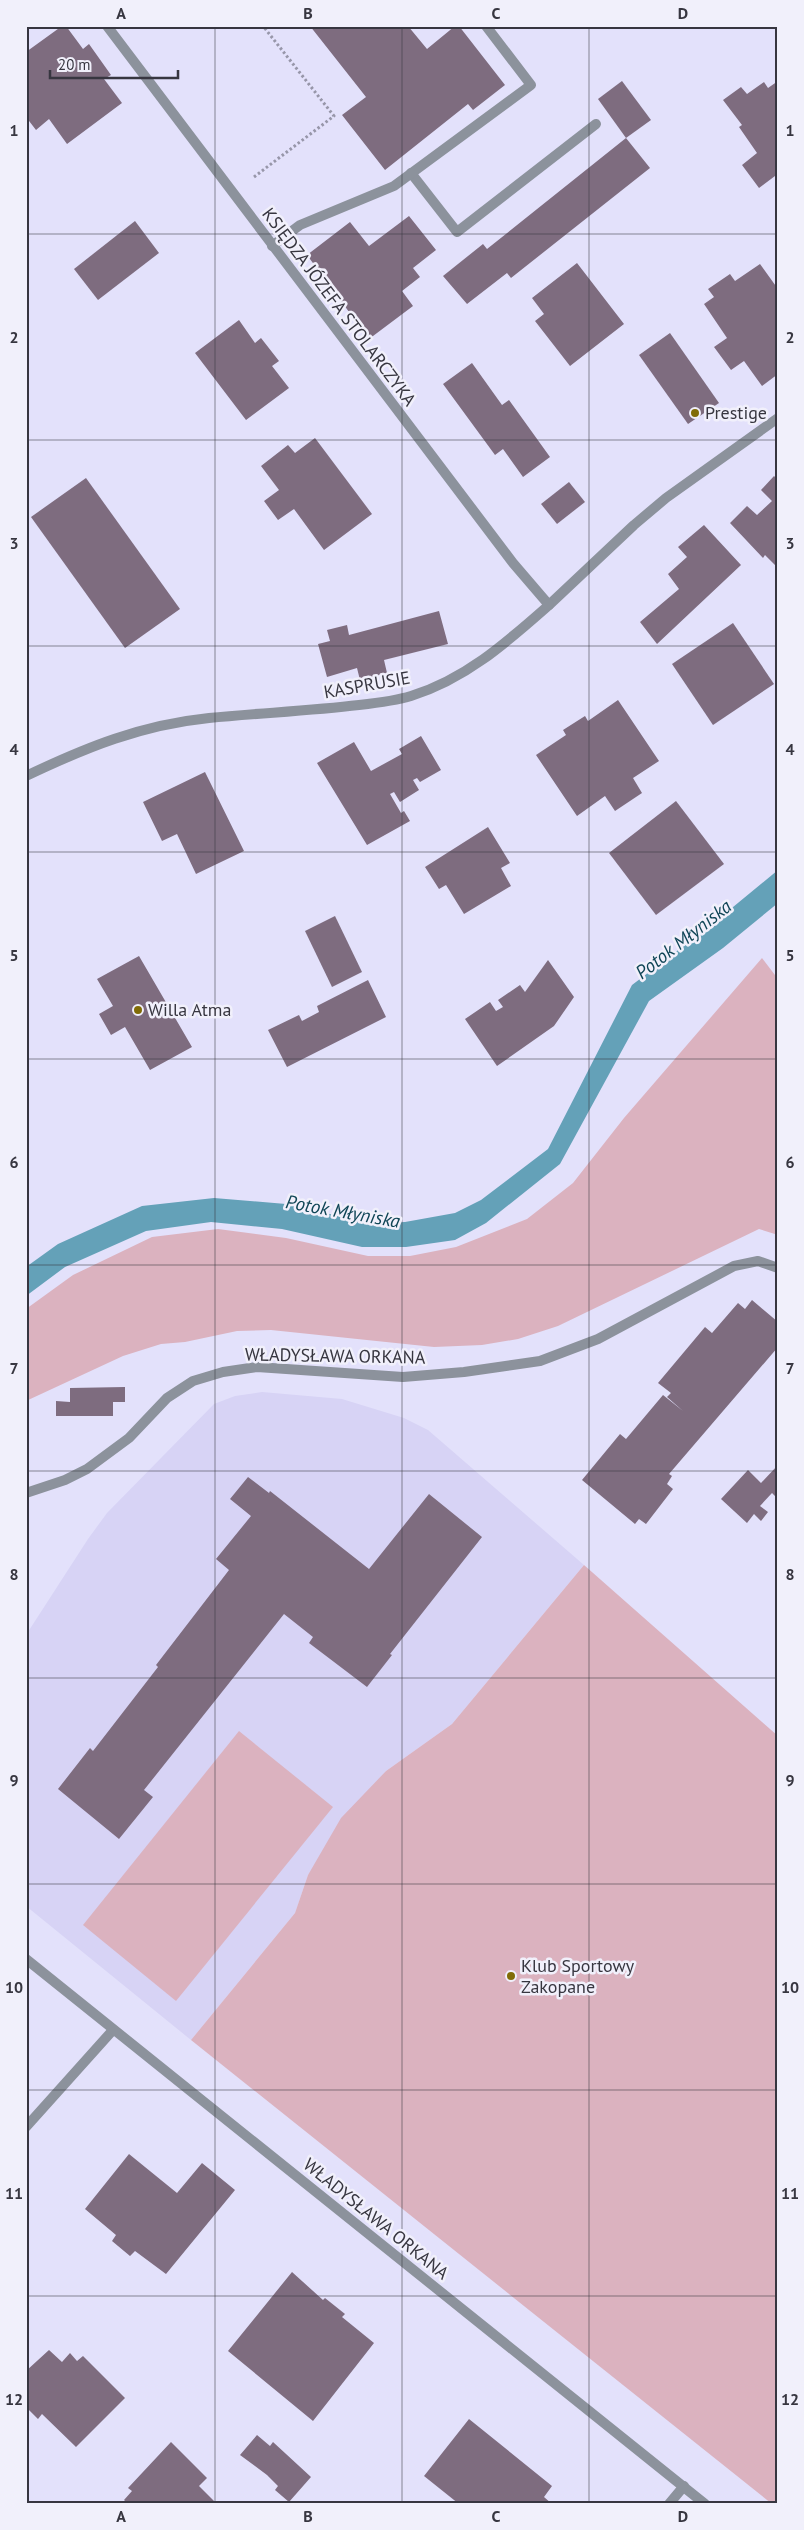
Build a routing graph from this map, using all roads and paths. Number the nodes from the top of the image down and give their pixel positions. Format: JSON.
{"nodes":[{"id":1,"x":108,"y":26,"type":"edge"},
{"id":2,"x":263,"y":26,"type":"edge"},
{"id":3,"x":486,"y":26,"type":"edge"},
{"id":4,"x":596,"y":124,"type":"dead end"},
{"id":5,"x":411,"y":173,"type":"junction"},
{"id":6,"x":252,"y":179,"type":"dead end"},
{"id":7,"x":272,"y":246,"type":"junction"},
{"id":8,"x":778,"y":418,"type":"edge"},
{"id":9,"x":549,"y":605,"type":"junction"},
{"id":10,"x":26,"y":776,"type":"edge"},
{"id":11,"x":778,"y":1268,"type":"edge"},
{"id":12,"x":26,"y":1493,"type":"edge"},
{"id":13,"x":26,"y":1959,"type":"edge"},
{"id":14,"x":113,"y":2030,"type":"junction"},
{"id":15,"x":26,"y":2127,"type":"edge"},
{"id":16,"x":684,"y":2486,"type":"junction"},
{"id":17,"x":669,"y":2504,"type":"edge"},
{"id":18,"x":705,"y":2504,"type":"edge"}],
"edges":[{"from":1,"to":7,"type":"street","name":"KSIĘDZA JÓZEFA STOLARCZYKA"},
{"from":2,"to":6,"type":"path"},
{"from":3,"to":5,"type":"street"},
{"from":4,"to":5,"type":"street"},
{"from":5,"to":7,"type":"street"},
{"from":7,"to":9,"type":"street","name":"KSIĘDZA JÓZEFA STOLARCZYKA"},
{"from":8,"to":9,"type":"street","name":"KASPRUSIE"},
{"from":9,"to":10,"type":"street","name":"KASPRUSIE"},
{"from":11,"to":12,"type":"street","name":"WŁADYSŁAWA ORKANA"},
{"from":13,"to":14,"type":"street","name":"WŁADYSŁAWA ORKANA"},
{"from":14,"to":15,"type":"street"},
{"from":14,"to":16,"type":"street","name":"WŁADYSŁAWA ORKANA"},
{"from":16,"to":17,"type":"street"},
{"from":16,"to":18,"type":"street","name":"WŁADYSŁAWA ORKANA"}]}
